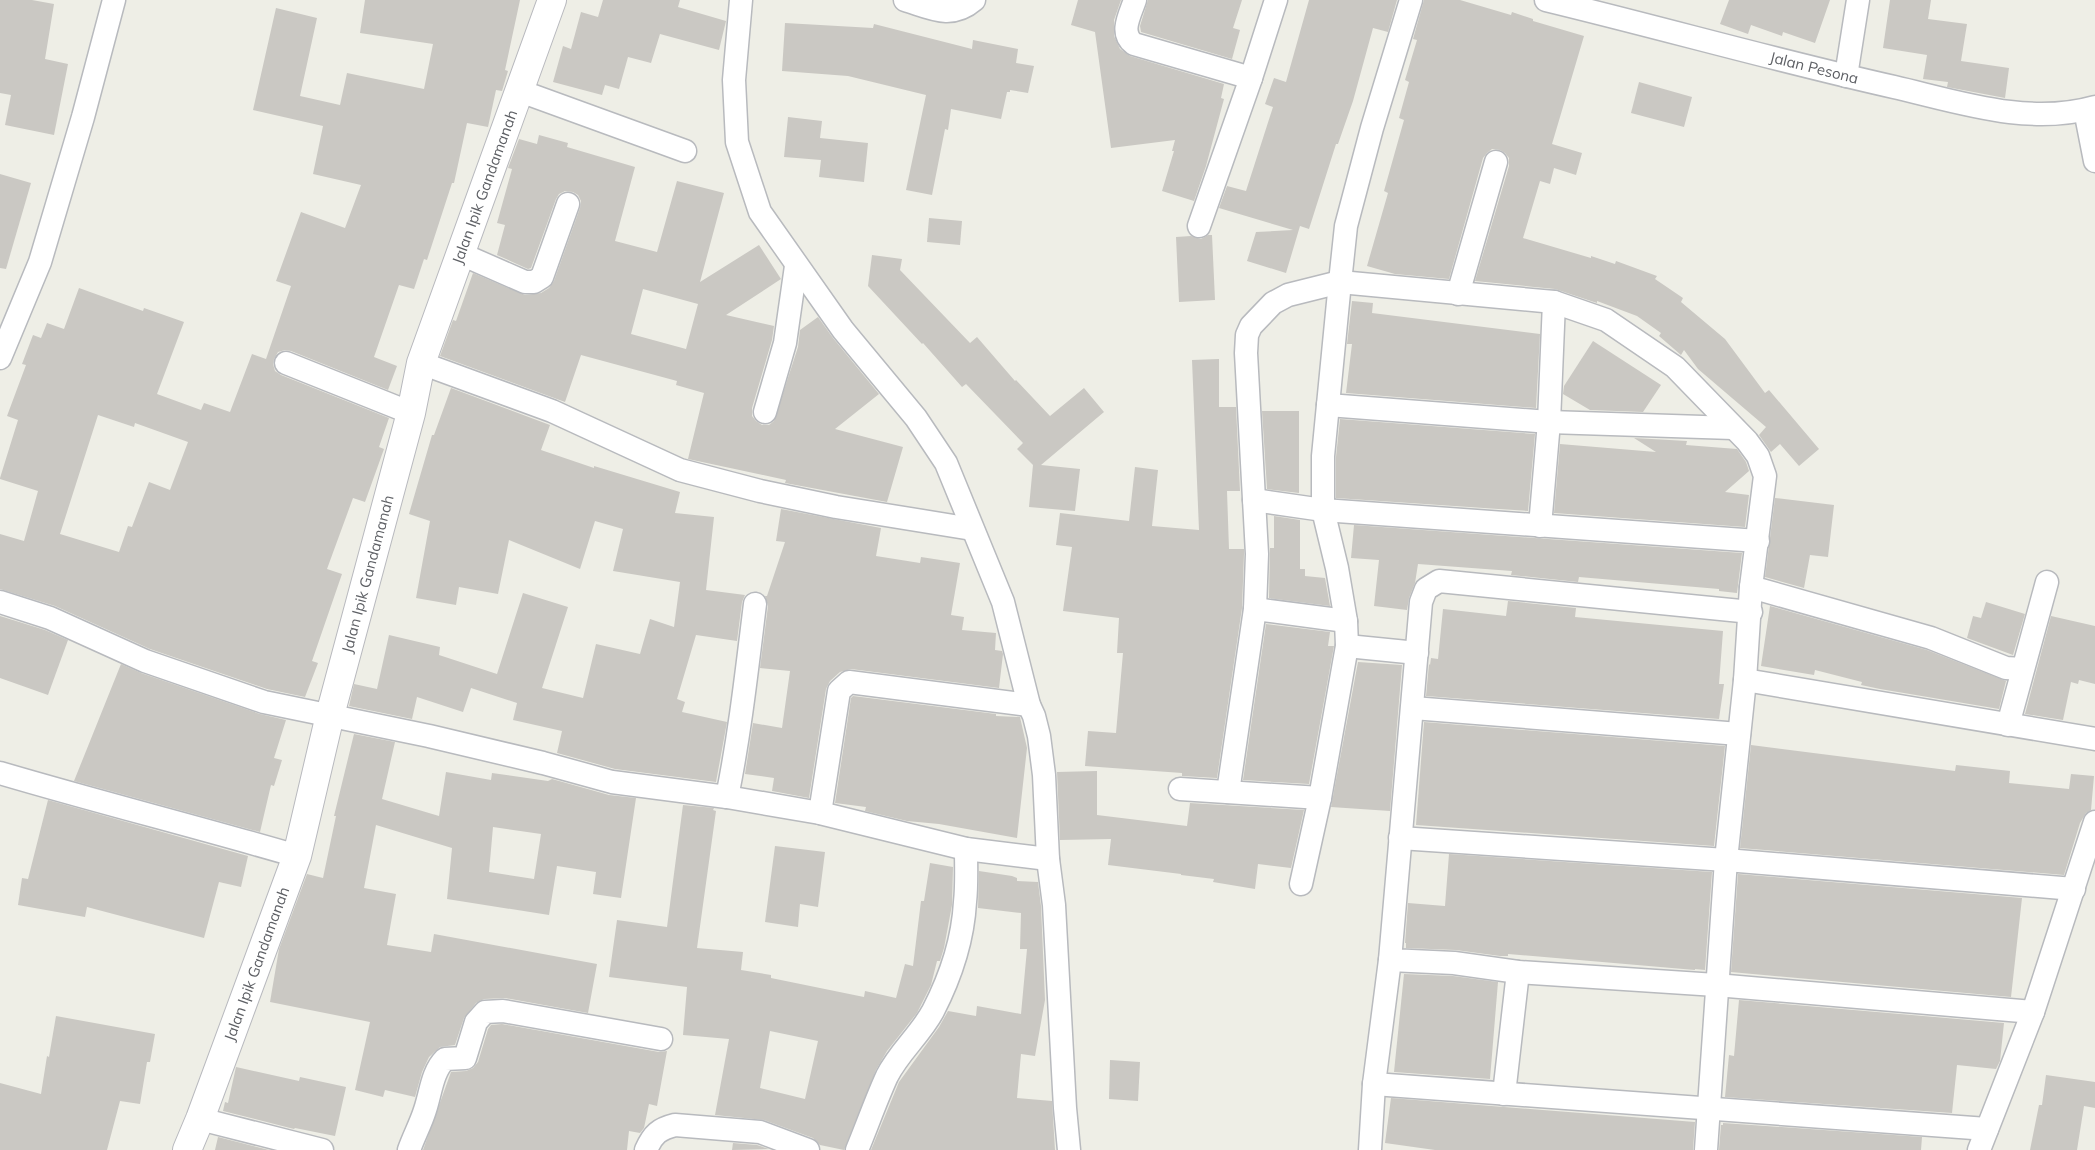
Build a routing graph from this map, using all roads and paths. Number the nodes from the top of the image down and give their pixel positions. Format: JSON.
{"nodes":[{"id":1,"x":114,"y":0,"type":"edge"},
{"id":2,"x":552,"y":0,"type":"edge"},
{"id":3,"x":741,"y":0,"type":"edge"},
{"id":4,"x":905,"y":0,"type":"edge"},
{"id":5,"x":974,"y":0,"type":"edge"},
{"id":6,"x":1135,"y":0,"type":"edge"},
{"id":7,"x":1276,"y":0,"type":"edge"},
{"id":8,"x":1410,"y":0,"type":"edge"},
{"id":9,"x":1546,"y":0,"type":"edge"},
{"id":10,"x":1858,"y":0,"type":"edge"},
{"id":11,"x":1846,"y":76,"type":"junction"},
{"id":12,"x":1251,"y":78,"type":"junction"},
{"id":13,"x":520,"y":91,"type":"junction"},
{"id":14,"x":2090,"y":109,"type":"edge"},
{"id":15,"x":685,"y":151,"type":"dead end"},
{"id":16,"x":2095,"y":161,"type":"edge"},
{"id":17,"x":1496,"y":162,"type":"dead end"},
{"id":18,"x":568,"y":204,"type":"dead end"},
{"id":19,"x":1199,"y":226,"type":"dead end"},
{"id":20,"x":461,"y":254,"type":"junction"},
{"id":21,"x":796,"y":266,"type":"junction"},
{"id":22,"x":1340,"y":282,"type":"junction"},
{"id":23,"x":1458,"y":294,"type":"junction"},
{"id":24,"x":1554,"y":302,"type":"junction"},
{"id":25,"x":0,"y":358,"type":"edge"},
{"id":26,"x":286,"y":363,"type":"dead end"},
{"id":27,"x":421,"y":363,"type":"junction"},
{"id":28,"x":1328,"y":405,"type":"junction"},
{"id":29,"x":766,"y":412,"type":"dead end"},
{"id":30,"x":411,"y":413,"type":"junction"},
{"id":31,"x":1550,"y":422,"type":"junction"},
{"id":32,"x":1733,"y":428,"type":"junction"},
{"id":33,"x":1254,"y":500,"type":"junction"},
{"id":34,"x":1323,"y":510,"type":"junction"},
{"id":35,"x":1540,"y":526,"type":"junction"},
{"id":36,"x":972,"y":529,"type":"junction"},
{"id":37,"x":1758,"y":541,"type":"junction"},
{"id":38,"x":2047,"y":582,"type":"dead end"},
{"id":39,"x":1751,"y":587,"type":"junction"},
{"id":40,"x":0,"y":602,"type":"edge"},
{"id":41,"x":755,"y":604,"type":"dead end"},
{"id":42,"x":1256,"y":609,"type":"junction"},
{"id":43,"x":1751,"y":612,"type":"junction"},
{"id":44,"x":1346,"y":621,"type":"junction"},
{"id":45,"x":1347,"y":646,"type":"junction"},
{"id":46,"x":1417,"y":653,"type":"junction"},
{"id":47,"x":2022,"y":669,"type":"junction"},
{"id":48,"x":1745,"y":680,"type":"junction"},
{"id":49,"x":1029,"y":706,"type":"junction"},
{"id":50,"x":1412,"y":708,"type":"junction"},
{"id":51,"x":330,"y":715,"type":"junction"},
{"id":52,"x":2008,"y":725,"type":"junction"},
{"id":53,"x":1739,"y":734,"type":"junction"},
{"id":54,"x":2095,"y":739,"type":"edge"},
{"id":55,"x":0,"y":773,"type":"edge"},
{"id":56,"x":1180,"y":789,"type":"dead end"},
{"id":57,"x":1228,"y":792,"type":"junction"},
{"id":58,"x":727,"y":797,"type":"junction"},
{"id":59,"x":1320,"y":798,"type":"junction"},
{"id":60,"x":820,"y":813,"type":"junction"},
{"id":61,"x":2095,"y":822,"type":"edge"},
{"id":62,"x":1400,"y":838,"type":"junction"},
{"id":63,"x":966,"y":849,"type":"junction"},
{"id":64,"x":297,"y":856,"type":"junction"},
{"id":65,"x":1048,"y":859,"type":"junction"},
{"id":66,"x":1726,"y":860,"type":"junction"},
{"id":67,"x":1302,"y":884,"type":"dead end"},
{"id":68,"x":2074,"y":890,"type":"junction"},
{"id":69,"x":1390,"y":960,"type":"junction"},
{"id":70,"x":1518,"y":972,"type":"junction"},
{"id":71,"x":1716,"y":985,"type":"junction"},
{"id":72,"x":2033,"y":1012,"type":"junction"},
{"id":73,"x":661,"y":1038,"type":"dead end"},
{"id":74,"x":1374,"y":1084,"type":"junction"},
{"id":75,"x":1504,"y":1094,"type":"junction"},
{"id":76,"x":1709,"y":1107,"type":"junction"},
{"id":77,"x":200,"y":1119,"type":"junction"},
{"id":78,"x":1987,"y":1128,"type":"junction"},
{"id":79,"x":187,"y":1150,"type":"edge"},
{"id":80,"x":322,"y":1150,"type":"edge"},
{"id":81,"x":409,"y":1150,"type":"edge"},
{"id":82,"x":646,"y":1150,"type":"edge"},
{"id":83,"x":808,"y":1150,"type":"edge"},
{"id":84,"x":858,"y":1150,"type":"edge"},
{"id":85,"x":1068,"y":1150,"type":"edge"},
{"id":86,"x":1370,"y":1150,"type":"edge"},
{"id":87,"x":1706,"y":1150,"type":"edge"},
{"id":88,"x":1979,"y":1150,"type":"edge"}],
"edges":[{"from":1,"to":25,"type":"street"},
{"from":2,"to":13,"type":"street","name":"Jalan Ipik Gandamanah"},
{"from":3,"to":21,"type":"street"},
{"from":4,"to":5,"type":"street"},
{"from":6,"to":12,"type":"street"},
{"from":7,"to":12,"type":"street"},
{"from":8,"to":22,"type":"street"},
{"from":9,"to":11,"type":"street","name":"Jalan Pesona"},
{"from":10,"to":11,"type":"street"},
{"from":11,"to":14,"type":"street","name":"Jalan Pesona"},
{"from":12,"to":19,"type":"street"},
{"from":13,"to":15,"type":"street"},
{"from":13,"to":20,"type":"street","name":"Jalan Ipik Gandamanah"},
{"from":14,"to":16,"type":"street"},
{"from":17,"to":23,"type":"street"},
{"from":18,"to":20,"type":"street"},
{"from":20,"to":27,"type":"street","name":"Jalan Ipik Gandamanah"},
{"from":21,"to":29,"type":"street"},
{"from":21,"to":36,"type":"street"},
{"from":22,"to":23,"type":"street"},
{"from":22,"to":28,"type":"street"},
{"from":22,"to":33,"type":"street"},
{"from":23,"to":24,"type":"street"},
{"from":24,"to":31,"type":"street"},
{"from":24,"to":32,"type":"street"},
{"from":26,"to":30,"type":"street"},
{"from":27,"to":30,"type":"street","name":"Jalan Ipik Gandamanah"},
{"from":27,"to":36,"type":"street"},
{"from":28,"to":31,"type":"street"},
{"from":28,"to":34,"type":"street"},
{"from":30,"to":51,"type":"street","name":"Jalan Ipik Gandamanah"},
{"from":31,"to":32,"type":"street"},
{"from":31,"to":35,"type":"street"},
{"from":32,"to":37,"type":"street"},
{"from":33,"to":34,"type":"street"},
{"from":33,"to":42,"type":"street"},
{"from":34,"to":35,"type":"street"},
{"from":34,"to":44,"type":"street"},
{"from":35,"to":37,"type":"street"},
{"from":36,"to":49,"type":"street"},
{"from":37,"to":39,"type":"street"},
{"from":38,"to":47,"type":"street"},
{"from":39,"to":43,"type":"street"},
{"from":39,"to":47,"type":"street"},
{"from":40,"to":51,"type":"street"},
{"from":41,"to":58,"type":"street"},
{"from":42,"to":44,"type":"street"},
{"from":42,"to":57,"type":"street"},
{"from":43,"to":46,"type":"street"},
{"from":43,"to":48,"type":"street"},
{"from":44,"to":45,"type":"street"},
{"from":45,"to":46,"type":"street"},
{"from":45,"to":59,"type":"street"},
{"from":46,"to":50,"type":"street"},
{"from":47,"to":52,"type":"street"},
{"from":48,"to":52,"type":"street"},
{"from":48,"to":53,"type":"street"},
{"from":49,"to":60,"type":"street"},
{"from":49,"to":65,"type":"street"},
{"from":50,"to":53,"type":"street"},
{"from":50,"to":62,"type":"street"},
{"from":51,"to":58,"type":"street"},
{"from":51,"to":64,"type":"street","name":"Jalan Ipik Gandamanah"},
{"from":52,"to":54,"type":"street"},
{"from":53,"to":66,"type":"street"},
{"from":55,"to":64,"type":"street"},
{"from":56,"to":57,"type":"street"},
{"from":57,"to":59,"type":"street"},
{"from":58,"to":60,"type":"street"},
{"from":59,"to":67,"type":"street"},
{"from":60,"to":63,"type":"street"},
{"from":61,"to":68,"type":"street"},
{"from":62,"to":66,"type":"street"},
{"from":62,"to":69,"type":"street"},
{"from":63,"to":65,"type":"street"},
{"from":63,"to":84,"type":"street"},
{"from":64,"to":77,"type":"street","name":"Jalan Ipik Gandamanah"},
{"from":65,"to":85,"type":"street"},
{"from":66,"to":68,"type":"street"},
{"from":66,"to":71,"type":"street"},
{"from":68,"to":72,"type":"street"},
{"from":69,"to":70,"type":"street"},
{"from":69,"to":74,"type":"street"},
{"from":70,"to":71,"type":"street"},
{"from":70,"to":75,"type":"street"},
{"from":71,"to":72,"type":"street"},
{"from":71,"to":76,"type":"street"},
{"from":72,"to":78,"type":"street"},
{"from":73,"to":81,"type":"street"},
{"from":74,"to":75,"type":"street"},
{"from":74,"to":86,"type":"street"},
{"from":75,"to":76,"type":"street"},
{"from":76,"to":78,"type":"street"},
{"from":76,"to":87,"type":"street"},
{"from":77,"to":79,"type":"street","name":"Jalan Ipik Gandamanah"},
{"from":77,"to":80,"type":"street"},
{"from":78,"to":88,"type":"street"},
{"from":82,"to":83,"type":"street"}]}
